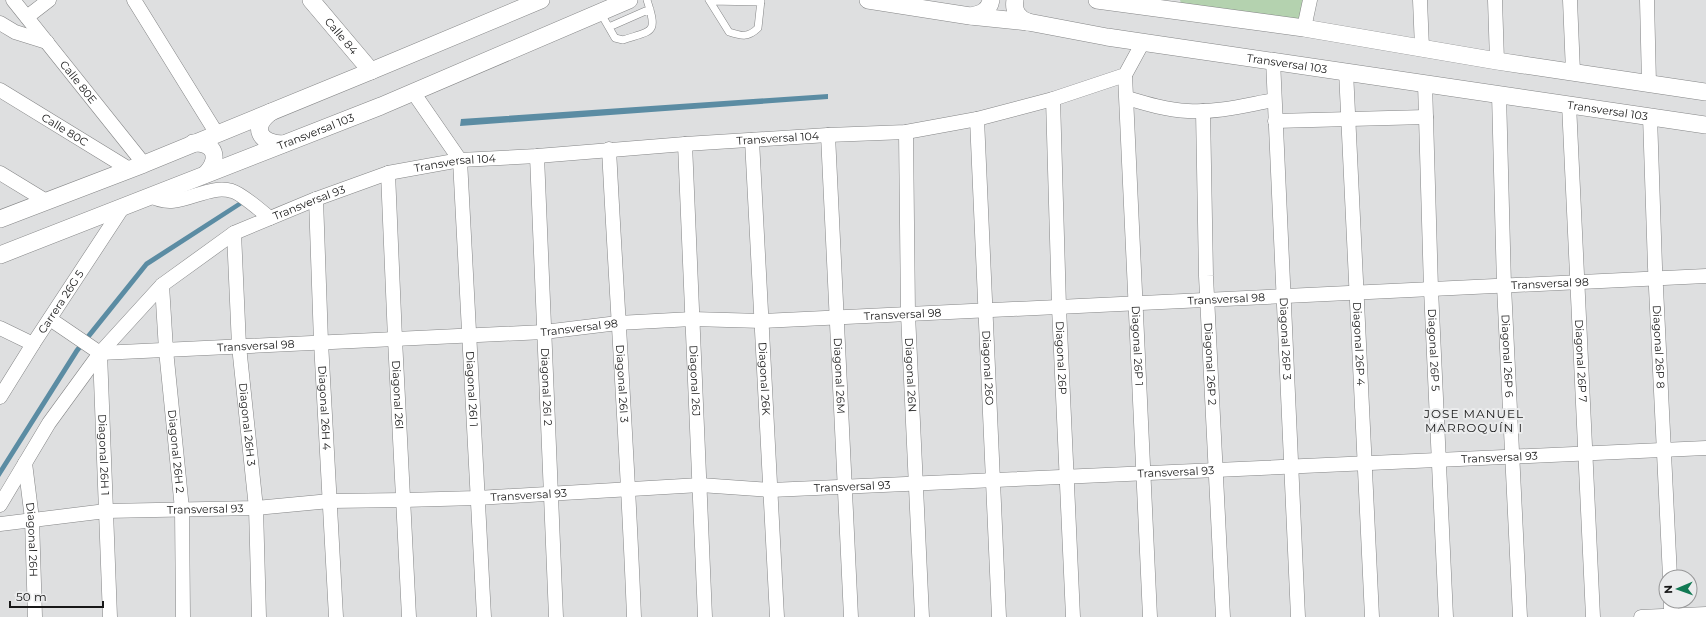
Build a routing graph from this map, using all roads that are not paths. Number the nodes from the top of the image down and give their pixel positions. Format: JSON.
{"nodes":[{"id":1,"x":12,"y":0,"type":"edge"},
{"id":2,"x":49,"y":0,"type":"edge"},
{"id":3,"x":134,"y":0,"type":"edge"},
{"id":4,"x":311,"y":0,"type":"edge"},
{"id":5,"x":541,"y":0,"type":"edge"},
{"id":6,"x":628,"y":0,"type":"edge"},
{"id":7,"x":647,"y":0,"type":"edge"},
{"id":8,"x":710,"y":0,"type":"edge"},
{"id":9,"x":868,"y":0,"type":"edge"},
{"id":10,"x":991,"y":0,"type":"edge"},
{"id":11,"x":1015,"y":0,"type":"edge"},
{"id":12,"x":1098,"y":0,"type":"edge"},
{"id":13,"x":1310,"y":0,"type":"edge"},
{"id":14,"x":1420,"y":0,"type":"edge"},
{"id":15,"x":1495,"y":0,"type":"edge"},
{"id":16,"x":1570,"y":0,"type":"edge"},
{"id":17,"x":1647,"y":0,"type":"edge"},
{"id":18,"x":761,"y":1,"type":"edge"},
{"id":19,"x":1133,"y":2,"type":"edge"},
{"id":20,"x":1176,"y":6,"type":"edge"},
{"id":21,"x":650,"y":9,"type":"junction"},
{"id":22,"x":600,"y":12,"type":"junction"},
{"id":23,"x":970,"y":16,"type":"junction"},
{"id":24,"x":27,"y":17,"type":"junction"},
{"id":25,"x":0,"y":22,"type":"edge"},
{"id":26,"x":1028,"y":22,"type":"junction"},
{"id":27,"x":609,"y":27,"type":"junction"},
{"id":28,"x":1304,"y":28,"type":"junction"},
{"id":29,"x":46,"y":42,"type":"junction"},
{"id":30,"x":1143,"y":42,"type":"junction"},
{"id":31,"x":1422,"y":48,"type":"junction"},
{"id":32,"x":1273,"y":60,"type":"junction"},
{"id":33,"x":1497,"y":61,"type":"junction"},
{"id":34,"x":371,"y":71,"type":"junction"},
{"id":35,"x":1346,"y":71,"type":"junction"},
{"id":36,"x":1573,"y":72,"type":"junction"},
{"id":37,"x":1125,"y":75,"type":"junction"},
{"id":38,"x":1425,"y":83,"type":"junction"},
{"id":39,"x":1649,"y":83,"type":"junction"},
{"id":40,"x":0,"y":90,"type":"edge"},
{"id":41,"x":413,"y":92,"type":"junction"},
{"id":42,"x":1706,"y":92,"type":"edge"},
{"id":43,"x":1499,"y":94,"type":"junction"},
{"id":44,"x":1127,"y":98,"type":"junction"},
{"id":45,"x":1053,"y":99,"type":"junction"},
{"id":46,"x":1274,"y":100,"type":"junction"},
{"id":47,"x":1569,"y":104,"type":"junction"},
{"id":48,"x":1203,"y":110,"type":"junction"},
{"id":49,"x":271,"y":112,"type":"junction"},
{"id":50,"x":1650,"y":116,"type":"junction"},
{"id":51,"x":1426,"y":117,"type":"junction"},
{"id":52,"x":1348,"y":118,"type":"junction"},
{"id":53,"x":977,"y":119,"type":"junction"},
{"id":54,"x":1275,"y":121,"type":"junction"},
{"id":55,"x":1706,"y":125,"type":"edge"},
{"id":56,"x":906,"y":132,"type":"junction"},
{"id":57,"x":217,"y":134,"type":"junction"},
{"id":58,"x":828,"y":135,"type":"junction"},
{"id":59,"x":752,"y":140,"type":"junction"},
{"id":60,"x":194,"y":143,"type":"junction"},
{"id":61,"x":283,"y":144,"type":"junction"},
{"id":62,"x":685,"y":144,"type":"junction"},
{"id":63,"x":609,"y":150,"type":"junction"},
{"id":64,"x":537,"y":156,"type":"junction"},
{"id":65,"x":460,"y":160,"type":"junction"},
{"id":66,"x":136,"y":166,"type":"junction"},
{"id":67,"x":0,"y":173,"type":"edge"},
{"id":68,"x":388,"y":173,"type":"junction"},
{"id":69,"x":206,"y":174,"type":"junction"},
{"id":70,"x":151,"y":196,"type":"junction"},
{"id":71,"x":316,"y":199,"type":"junction"},
{"id":72,"x":46,"y":201,"type":"junction"},
{"id":73,"x":123,"y":207,"type":"junction"},
{"id":74,"x":270,"y":218,"type":"junction"},
{"id":75,"x":0,"y":219,"type":"edge"},
{"id":76,"x":234,"y":233,"type":"junction"},
{"id":77,"x":0,"y":255,"type":"edge"},
{"id":78,"x":1706,"y":276,"type":"edge"},
{"id":79,"x":1655,"y":278,"type":"junction"},
{"id":80,"x":1577,"y":282,"type":"junction"},
{"id":81,"x":162,"y":285,"type":"junction"},
{"id":82,"x":1504,"y":286,"type":"junction"},
{"id":83,"x":1431,"y":289,"type":"junction"},
{"id":84,"x":1356,"y":293,"type":"junction"},
{"id":85,"x":1282,"y":296,"type":"junction"},
{"id":86,"x":1208,"y":300,"type":"junction"},
{"id":87,"x":1136,"y":303,"type":"junction"},
{"id":88,"x":1059,"y":307,"type":"junction"},
{"id":89,"x":985,"y":310,"type":"junction"},
{"id":90,"x":908,"y":314,"type":"junction"},
{"id":91,"x":837,"y":318,"type":"junction"},
{"id":92,"x":50,"y":319,"type":"junction"},
{"id":93,"x":692,"y":319,"type":"junction"},
{"id":94,"x":762,"y":321,"type":"junction"},
{"id":95,"x":618,"y":323,"type":"junction"},
{"id":96,"x":0,"y":328,"type":"edge"},
{"id":97,"x":544,"y":332,"type":"junction"},
{"id":98,"x":469,"y":335,"type":"junction"},
{"id":99,"x":394,"y":339,"type":"junction"},
{"id":100,"x":321,"y":342,"type":"junction"},
{"id":101,"x":33,"y":344,"type":"junction"},
{"id":102,"x":239,"y":346,"type":"junction"},
{"id":103,"x":166,"y":350,"type":"junction"},
{"id":104,"x":96,"y":351,"type":"junction"},
{"id":105,"x":0,"y":397,"type":"edge"},
{"id":106,"x":1706,"y":448,"type":"edge"},
{"id":107,"x":1664,"y":450,"type":"junction"},
{"id":108,"x":1585,"y":453,"type":"junction"},
{"id":109,"x":1512,"y":456,"type":"junction"},
{"id":110,"x":1439,"y":460,"type":"junction"},
{"id":111,"x":25,"y":463,"type":"junction"},
{"id":112,"x":1365,"y":463,"type":"junction"},
{"id":113,"x":1290,"y":466,"type":"junction"},
{"id":114,"x":1216,"y":470,"type":"junction"},
{"id":115,"x":1143,"y":473,"type":"junction"},
{"id":116,"x":1067,"y":476,"type":"junction"},
{"id":117,"x":993,"y":480,"type":"junction"},
{"id":118,"x":916,"y":483,"type":"junction"},
{"id":119,"x":700,"y":485,"type":"junction"},
{"id":120,"x":845,"y":487,"type":"junction"},
{"id":121,"x":629,"y":489,"type":"junction"},
{"id":122,"x":771,"y":490,"type":"junction"},
{"id":123,"x":551,"y":493,"type":"junction"},
{"id":124,"x":477,"y":498,"type":"junction"},
{"id":125,"x":404,"y":500,"type":"junction"},
{"id":126,"x":330,"y":501,"type":"junction"},
{"id":127,"x":0,"y":505,"type":"edge"},
{"id":128,"x":256,"y":508,"type":"junction"},
{"id":129,"x":182,"y":510,"type":"junction"},
{"id":130,"x":106,"y":511,"type":"junction"},
{"id":131,"x":32,"y":519,"type":"junction"},
{"id":132,"x":0,"y":524,"type":"edge"},
{"id":133,"x":1670,"y":569,"type":"edge"},
{"id":134,"x":1706,"y":614,"type":"edge"},
{"id":135,"x":1671,"y":616,"type":"edge"},
{"id":136,"x":35,"y":617,"type":"edge"},
{"id":137,"x":110,"y":617,"type":"edge"},
{"id":138,"x":183,"y":617,"type":"edge"},
{"id":139,"x":259,"y":617,"type":"edge"},
{"id":140,"x":336,"y":617,"type":"edge"},
{"id":141,"x":409,"y":617,"type":"edge"},
{"id":142,"x":484,"y":617,"type":"edge"},
{"id":143,"x":556,"y":617,"type":"edge"},
{"id":144,"x":634,"y":617,"type":"edge"},
{"id":145,"x":705,"y":617,"type":"edge"},
{"id":146,"x":777,"y":617,"type":"edge"},
{"id":147,"x":851,"y":617,"type":"edge"},
{"id":148,"x":922,"y":617,"type":"edge"},
{"id":149,"x":999,"y":617,"type":"edge"},
{"id":150,"x":1073,"y":617,"type":"edge"},
{"id":151,"x":1150,"y":617,"type":"edge"},
{"id":152,"x":1223,"y":617,"type":"edge"},
{"id":153,"x":1298,"y":617,"type":"edge"},
{"id":154,"x":1372,"y":617,"type":"edge"},
{"id":155,"x":1446,"y":617,"type":"edge"},
{"id":156,"x":1520,"y":617,"type":"edge"},
{"id":157,"x":1593,"y":617,"type":"edge"},
{"id":158,"x":1641,"y":617,"type":"edge"}],
"edges":[{"from":1,"to":24,"type":"street","name":"Calle 80E"},
{"from":2,"to":24,"type":"street"},
{"from":3,"to":57,"type":"street"},
{"from":4,"to":34,"type":"street","name":"Calle 84"},
{"from":5,"to":34,"type":"street"},
{"from":6,"to":22,"type":"street","name":"Transversal 103"},
{"from":7,"to":21,"type":"lane"},
{"from":8,"to":18,"type":"lane"},
{"from":8,"to":18,"type":"lane"},
{"from":9,"to":23,"type":"street","name":"Transversal 103"},
{"from":10,"to":23,"type":"street"},
{"from":11,"to":26,"type":"street"},
{"from":12,"to":19,"type":"street"},
{"from":13,"to":28,"type":"street"},
{"from":14,"to":31,"type":"street"},
{"from":15,"to":33,"type":"street"},
{"from":16,"to":36,"type":"street"},
{"from":17,"to":39,"type":"street"},
{"from":19,"to":20,"type":"street"},
{"from":20,"to":28,"type":"street"},
{"from":21,"to":27,"type":"lane"},
{"from":21,"to":27,"type":"lane"},
{"from":22,"to":27,"type":"lane"},
{"from":22,"to":41,"type":"street","name":"Transversal 103"},
{"from":23,"to":26,"type":"street","name":"Transversal 103"},
{"from":24,"to":29,"type":"street","name":"Calle 80E"},
{"from":25,"to":29,"type":"street"},
{"from":26,"to":30,"type":"street","name":"Transversal 103"},
{"from":28,"to":31,"type":"street"},
{"from":29,"to":66,"type":"street","name":"Calle 80E"},
{"from":30,"to":32,"type":"street","name":"Transversal 103"},
{"from":30,"to":37,"type":"street"},
{"from":31,"to":33,"type":"street"},
{"from":32,"to":35,"type":"street","name":"Transversal 103"},
{"from":32,"to":46,"type":"street","name":"Diagonal 26P 3"},
{"from":33,"to":36,"type":"street"},
{"from":34,"to":49,"type":"street"},
{"from":35,"to":38,"type":"street","name":"Transversal 103"},
{"from":35,"to":52,"type":"street","name":"Diagonal 26P 4"},
{"from":36,"to":39,"type":"street"},
{"from":37,"to":44,"type":"street","name":"Diagonal 26P 1"},
{"from":37,"to":45,"type":"street","name":"Transversal 104"},
{"from":38,"to":43,"type":"street","name":"Transversal 103"},
{"from":38,"to":51,"type":"street","name":"Diagonal 26P 5"},
{"from":39,"to":42,"type":"street"},
{"from":40,"to":66,"type":"street","name":"Calle 80C"},
{"from":41,"to":61,"type":"street","name":"Transversal 103"},
{"from":41,"to":65,"type":"street"},
{"from":43,"to":47,"type":"street","name":"Transversal 103"},
{"from":43,"to":82,"type":"street","name":"Diagonal 26P 6"},
{"from":44,"to":48,"type":"street"},
{"from":44,"to":87,"type":"street","name":"Diagonal 26P 1"},
{"from":45,"to":53,"type":"street","name":"Transversal 104"},
{"from":45,"to":88,"type":"street","name":"Diagonal 26P"},
{"from":46,"to":48,"type":"street"},
{"from":46,"to":54,"type":"street","name":"Diagonal 26P 3"},
{"from":47,"to":50,"type":"street","name":"Transversal 103"},
{"from":47,"to":80,"type":"street","name":"Diagonal 26P 7"},
{"from":48,"to":86,"type":"street","name":"Diagonal 26P 2"},
{"from":49,"to":57,"type":"street"},
{"from":49,"to":61,"type":"street"},
{"from":50,"to":55,"type":"street","name":"Transversal 103"},
{"from":50,"to":79,"type":"street","name":"Diagonal 26P 8"},
{"from":51,"to":52,"type":"street"},
{"from":51,"to":83,"type":"street","name":"Diagonal 26P 5"},
{"from":52,"to":54,"type":"street"},
{"from":52,"to":84,"type":"street","name":"Diagonal 26P 4"},
{"from":53,"to":56,"type":"street","name":"Transversal 104"},
{"from":53,"to":89,"type":"street","name":"Diagonal 26O"},
{"from":54,"to":85,"type":"street","name":"Diagonal 26P 3"},
{"from":56,"to":58,"type":"street","name":"Transversal 104"},
{"from":56,"to":90,"type":"street","name":"Diagonal 26N"},
{"from":57,"to":60,"type":"street"},
{"from":58,"to":59,"type":"street","name":"Transversal 104"},
{"from":58,"to":91,"type":"street","name":"Diagonal 26M"},
{"from":59,"to":62,"type":"street","name":"Transversal 104"},
{"from":59,"to":94,"type":"street","name":"Diagonal 26K"},
{"from":60,"to":66,"type":"street"},
{"from":60,"to":69,"type":"street"},
{"from":61,"to":69,"type":"street","name":"Transversal 103"},
{"from":62,"to":63,"type":"street","name":"Transversal 104"},
{"from":62,"to":93,"type":"street","name":"Diagonal 26J"},
{"from":63,"to":64,"type":"street","name":"Transversal 104"},
{"from":63,"to":95,"type":"street","name":"Diagonal 26I 3"},
{"from":64,"to":65,"type":"street","name":"Transversal 104"},
{"from":64,"to":97,"type":"street","name":"Diagonal 26I 2"},
{"from":65,"to":68,"type":"street","name":"Transversal 104"},
{"from":65,"to":98,"type":"street","name":"Diagonal 26I 1"},
{"from":66,"to":72,"type":"street"},
{"from":67,"to":72,"type":"street"},
{"from":68,"to":71,"type":"street","name":"Transversal 93"},
{"from":68,"to":99,"type":"street","name":"Diagonal 26I"},
{"from":69,"to":70,"type":"street","name":"Transversal 103"},
{"from":70,"to":73,"type":"street","name":"Transversal 103"},
{"from":70,"to":74,"type":"street"},
{"from":71,"to":74,"type":"street","name":"Transversal 93"},
{"from":71,"to":100,"type":"street","name":"Diagonal 26H 4"},
{"from":72,"to":75,"type":"street"},
{"from":73,"to":77,"type":"street","name":"Transversal 103"},
{"from":73,"to":92,"type":"street","name":"Carrera 26G 5"},
{"from":74,"to":76,"type":"street","name":"Transversal 93"},
{"from":76,"to":81,"type":"street","name":"Transversal 93"},
{"from":76,"to":102,"type":"street","name":"Diagonal 26H 3"},
{"from":78,"to":79,"type":"street","name":"Transversal 98"},
{"from":79,"to":80,"type":"street","name":"Transversal 98"},
{"from":79,"to":107,"type":"street","name":"Diagonal 26P 8"},
{"from":80,"to":82,"type":"street","name":"Transversal 98"},
{"from":80,"to":108,"type":"street","name":"Diagonal 26P 7"},
{"from":81,"to":103,"type":"street","name":"Diagonal 26H 2"},
{"from":81,"to":104,"type":"street","name":"Transversal 93"},
{"from":82,"to":83,"type":"street","name":"Transversal 98"},
{"from":82,"to":109,"type":"street","name":"Diagonal 26P 6"},
{"from":83,"to":84,"type":"street","name":"Transversal 98"},
{"from":83,"to":110,"type":"street","name":"Diagonal 26P 5"},
{"from":84,"to":85,"type":"street","name":"Transversal 98"},
{"from":84,"to":112,"type":"street","name":"Diagonal 26P 4"},
{"from":85,"to":86,"type":"street","name":"Transversal 98"},
{"from":85,"to":113,"type":"street","name":"Diagonal 26P 3"},
{"from":86,"to":87,"type":"street","name":"Transversal 98"},
{"from":86,"to":114,"type":"street","name":"Diagonal 26P 2"},
{"from":87,"to":88,"type":"street","name":"Transversal 98"},
{"from":87,"to":115,"type":"street","name":"Diagonal 26P 1"},
{"from":88,"to":89,"type":"street","name":"Transversal 98"},
{"from":88,"to":116,"type":"street","name":"Diagonal 26P"},
{"from":89,"to":90,"type":"street","name":"Transversal 98"},
{"from":89,"to":117,"type":"street","name":"Diagonal 26O"},
{"from":90,"to":91,"type":"street","name":"Transversal 98"},
{"from":90,"to":118,"type":"street","name":"Diagonal 26N"},
{"from":91,"to":94,"type":"street","name":"Transversal 98"},
{"from":91,"to":120,"type":"street","name":"Diagonal 26M"},
{"from":92,"to":101,"type":"street","name":"Carrera 26G 5"},
{"from":92,"to":104,"type":"street"},
{"from":93,"to":94,"type":"street","name":"Transversal 98"},
{"from":93,"to":95,"type":"street","name":"Transversal 98"},
{"from":93,"to":119,"type":"street","name":"Diagonal 26J"},
{"from":94,"to":122,"type":"street","name":"Diagonal 26K"},
{"from":95,"to":97,"type":"street","name":"Transversal 98"},
{"from":95,"to":121,"type":"street","name":"Diagonal 26I 3"},
{"from":96,"to":101,"type":"street"},
{"from":97,"to":98,"type":"street","name":"Transversal 98"},
{"from":97,"to":123,"type":"street","name":"Diagonal 26I 2"},
{"from":98,"to":99,"type":"street","name":"Transversal 98"},
{"from":98,"to":124,"type":"street","name":"Diagonal 26I 1"},
{"from":99,"to":100,"type":"street","name":"Transversal 98"},
{"from":99,"to":125,"type":"street","name":"Diagonal 26I"},
{"from":100,"to":102,"type":"street","name":"Transversal 98"},
{"from":100,"to":126,"type":"street","name":"Diagonal 26H 4"},
{"from":101,"to":105,"type":"street","name":"Carrera 26G 5"},
{"from":102,"to":103,"type":"street","name":"Transversal 98"},
{"from":102,"to":128,"type":"street","name":"Diagonal 26H 3"},
{"from":103,"to":104,"type":"street","name":"Transversal 98"},
{"from":103,"to":129,"type":"street","name":"Diagonal 26H 2"},
{"from":104,"to":111,"type":"street","name":"Transversal 93"},
{"from":104,"to":130,"type":"street","name":"Diagonal 26H 1"},
{"from":106,"to":107,"type":"street","name":"Transversal 93"},
{"from":107,"to":108,"type":"street","name":"Transversal 93"},
{"from":107,"to":133,"type":"street","name":"Diagonal 26P 8"},
{"from":108,"to":109,"type":"street","name":"Transversal 93"},
{"from":108,"to":157,"type":"street","name":"Diagonal 26P 7"},
{"from":109,"to":110,"type":"street","name":"Transversal 93"},
{"from":109,"to":156,"type":"street","name":"Diagonal 26P 6"},
{"from":110,"to":112,"type":"street","name":"Transversal 93"},
{"from":110,"to":155,"type":"street","name":"Diagonal 26P 5"},
{"from":111,"to":127,"type":"street","name":"Transversal 93"},
{"from":111,"to":131,"type":"street","name":"Diagonal 26H"},
{"from":112,"to":113,"type":"street","name":"Transversal 93"},
{"from":112,"to":154,"type":"street","name":"Diagonal 26P 4"},
{"from":113,"to":114,"type":"street","name":"Transversal 93"},
{"from":113,"to":153,"type":"street","name":"Diagonal 26P 3"},
{"from":114,"to":115,"type":"street","name":"Transversal 93"},
{"from":114,"to":152,"type":"street","name":"Diagonal 26P 2"},
{"from":115,"to":116,"type":"street","name":"Transversal 93"},
{"from":115,"to":151,"type":"street","name":"Diagonal 26P 1"},
{"from":116,"to":117,"type":"street","name":"Transversal 93"},
{"from":116,"to":150,"type":"street","name":"Diagonal 26P"},
{"from":117,"to":118,"type":"street","name":"Transversal 93"},
{"from":117,"to":149,"type":"street","name":"Diagonal 26O"},
{"from":118,"to":120,"type":"street","name":"Transversal 93"},
{"from":118,"to":148,"type":"street","name":"Diagonal 26N"},
{"from":119,"to":121,"type":"street","name":"Transversal 93"},
{"from":119,"to":122,"type":"street","name":"Transversal 93"},
{"from":119,"to":145,"type":"street","name":"Diagonal 26J"},
{"from":120,"to":122,"type":"street","name":"Transversal 93"},
{"from":120,"to":147,"type":"street","name":"Diagonal 26M"},
{"from":121,"to":123,"type":"street","name":"Transversal 93"},
{"from":121,"to":144,"type":"street","name":"Diagonal 26I 3"},
{"from":122,"to":146,"type":"street","name":"Diagonal 26K"},
{"from":123,"to":124,"type":"street","name":"Transversal 93"},
{"from":123,"to":143,"type":"street","name":"Diagonal 26I 2"},
{"from":124,"to":125,"type":"street","name":"Transversal 93"},
{"from":124,"to":142,"type":"street","name":"Diagonal 26I 1"},
{"from":125,"to":126,"type":"street","name":"Transversal 93"},
{"from":125,"to":141,"type":"street","name":"Diagonal 26I"},
{"from":126,"to":128,"type":"street","name":"Transversal 93"},
{"from":126,"to":140,"type":"street","name":"Diagonal 26H 4"},
{"from":128,"to":129,"type":"street","name":"Transversal 93"},
{"from":128,"to":139,"type":"street","name":"Diagonal 26H 3"},
{"from":129,"to":130,"type":"street","name":"Transversal 93"},
{"from":129,"to":138,"type":"street","name":"Diagonal 26H 2"},
{"from":130,"to":131,"type":"street","name":"Transversal 93"},
{"from":130,"to":137,"type":"street","name":"Diagonal 26H 1"},
{"from":131,"to":132,"type":"street","name":"Transversal 93"},
{"from":131,"to":136,"type":"street","name":"Diagonal 26H"},
{"from":134,"to":135,"type":"street"},
{"from":135,"to":158,"type":"street"}]}
